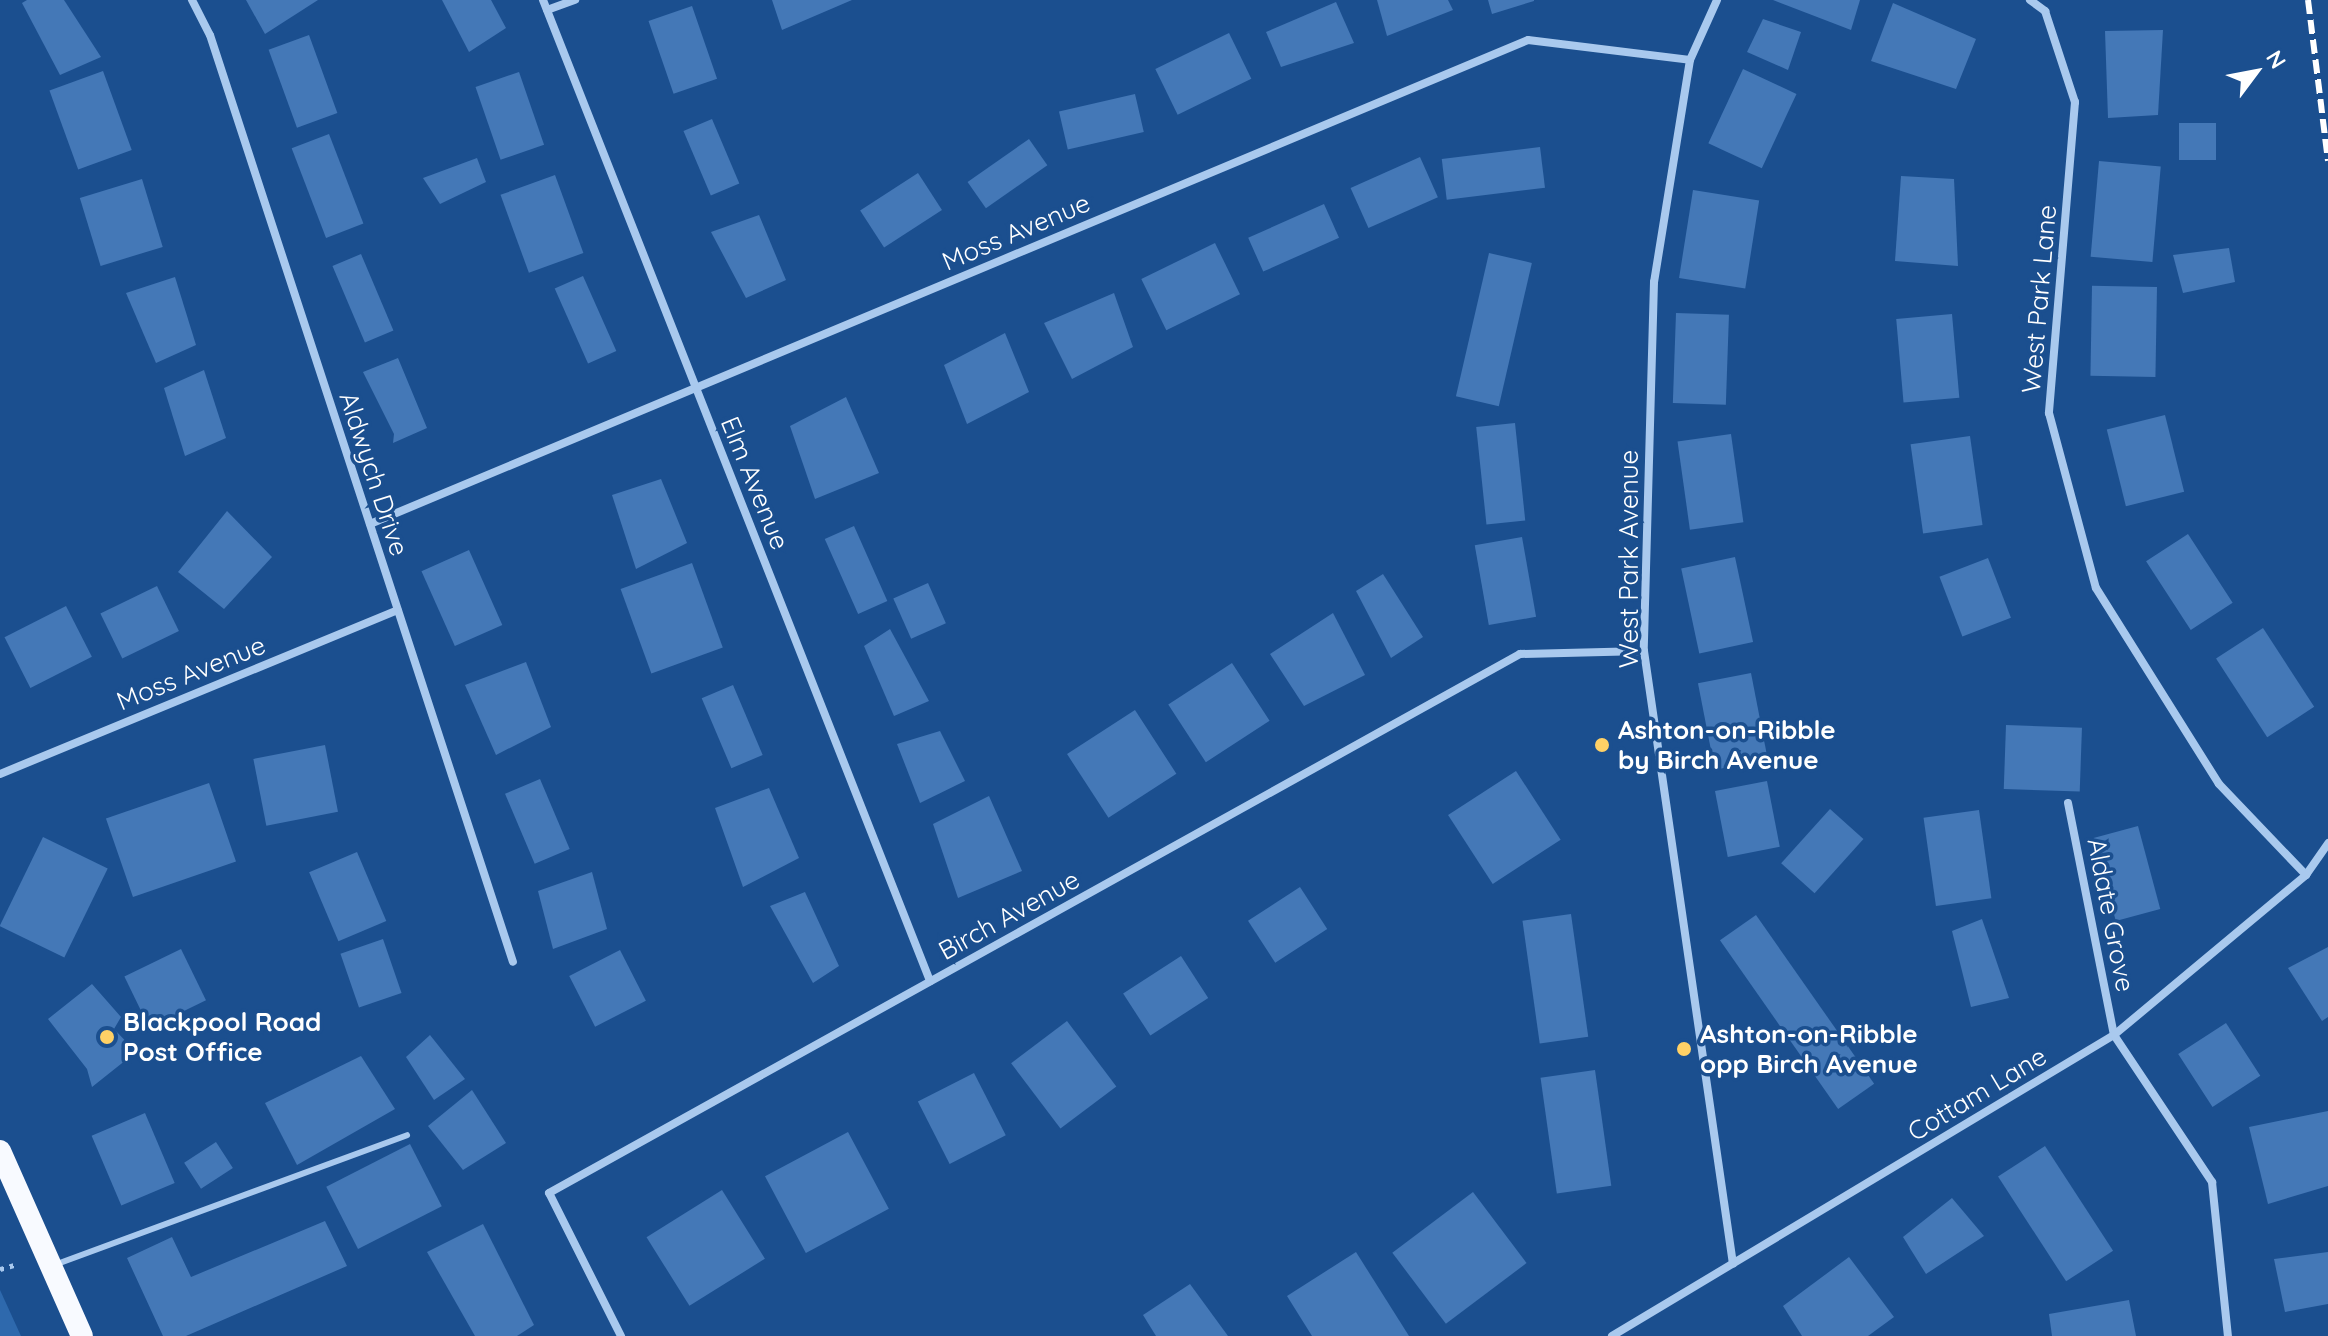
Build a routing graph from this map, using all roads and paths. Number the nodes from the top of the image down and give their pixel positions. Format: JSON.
{"nodes":[{"id":1,"x":192,"y":0,"type":"edge"},
{"id":2,"x":543,"y":0,"type":"edge"},
{"id":3,"x":575,"y":0,"type":"edge"},
{"id":4,"x":1717,"y":0,"type":"edge"},
{"id":5,"x":2030,"y":0,"type":"edge"},
{"id":6,"x":547,"y":10,"type":"junction"},
{"id":7,"x":1690,"y":60,"type":"junction"},
{"id":8,"x":695,"y":387,"type":"junction"},
{"id":9,"x":370,"y":524,"type":"junction"},
{"id":10,"x":398,"y":610,"type":"junction"},
{"id":11,"x":1644,"y":651,"type":"junction"},
{"id":12,"x":0,"y":774,"type":"edge"},
{"id":13,"x":2068,"y":803,"type":"dead end"},
{"id":14,"x":2328,"y":843,"type":"edge"},
{"id":15,"x":2306,"y":875,"type":"junction"},
{"id":16,"x":513,"y":962,"type":"dead end"},
{"id":17,"x":930,"y":981,"type":"junction"},
{"id":18,"x":2114,"y":1035,"type":"junction"},
{"id":19,"x":407,"y":1135,"type":"dead end"},
{"id":20,"x":0,"y":1151,"type":"edge"},
{"id":21,"x":1733,"y":1264,"type":"junction"},
{"id":22,"x":50,"y":1267,"type":"junction"},
{"id":23,"x":82,"y":1336,"type":"edge"},
{"id":24,"x":621,"y":1336,"type":"edge"},
{"id":25,"x":1612,"y":1336,"type":"edge"},
{"id":26,"x":2228,"y":1336,"type":"edge"}],
"edges":[{"from":1,"to":9,"type":"street","name":"Aldwych Drive"},
{"from":2,"to":6,"type":"street","name":"Elm Avenue"},
{"from":3,"to":6,"type":"street"},
{"from":4,"to":7,"type":"street","name":"West Park Avenue"},
{"from":5,"to":15,"type":"street","name":"West Park Lane"},
{"from":6,"to":8,"type":"street","name":"Elm Avenue"},
{"from":7,"to":8,"type":"street","name":"Moss Avenue"},
{"from":7,"to":11,"type":"street","name":"West Park Avenue"},
{"from":8,"to":9,"type":"street","name":"Moss Avenue"},
{"from":8,"to":17,"type":"street","name":"Elm Avenue"},
{"from":9,"to":10,"type":"street","name":"Aldwych Drive"},
{"from":10,"to":12,"type":"street","name":"Moss Avenue"},
{"from":10,"to":16,"type":"street","name":"Aldwych Drive"},
{"from":11,"to":17,"type":"street","name":"Birch Avenue"},
{"from":11,"to":21,"type":"street","name":"West Park Avenue"},
{"from":13,"to":18,"type":"street","name":"Aldate Grove"},
{"from":14,"to":15,"type":"street","name":"Cottam Lane"},
{"from":15,"to":18,"type":"street","name":"Cottam Lane"},
{"from":17,"to":24,"type":"street","name":"Birch Avenue"},
{"from":18,"to":21,"type":"street","name":"Cottam Lane"},
{"from":18,"to":26,"type":"street"},
{"from":19,"to":22,"type":"lane"},
{"from":20,"to":22,"type":"highway"},
{"from":21,"to":25,"type":"street","name":"Cottam Lane"},
{"from":22,"to":23,"type":"highway"}]}
